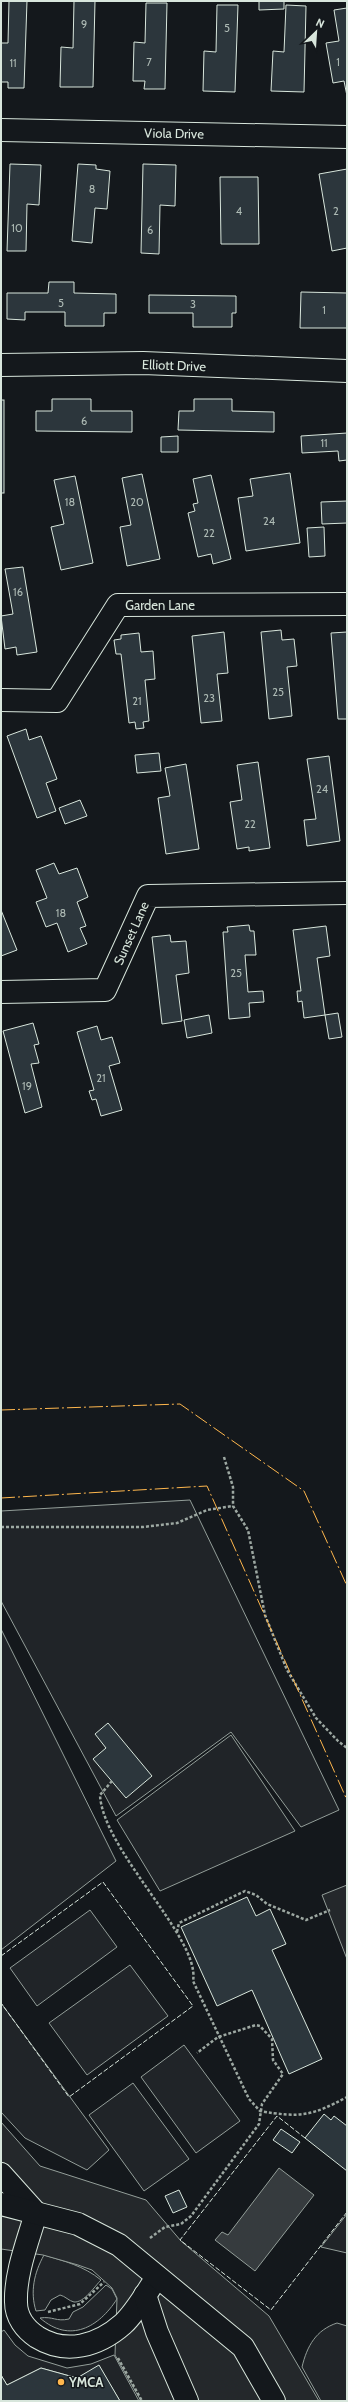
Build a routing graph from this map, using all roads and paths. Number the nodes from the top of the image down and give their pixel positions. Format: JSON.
{"nodes":[{"id":1,"x":1,"y":130,"type":"edge"},
{"id":2,"x":347,"y":137,"type":"edge"},
{"id":3,"x":1,"y":365,"type":"edge"},
{"id":4,"x":347,"y":371,"type":"edge"},
{"id":5,"x":347,"y":604,"type":"edge"},
{"id":6,"x":1,"y":700,"type":"edge"},
{"id":7,"x":347,"y":893,"type":"edge"},
{"id":8,"x":1,"y":992,"type":"edge"},
{"id":9,"x":224,"y":1457,"type":"dead end"},
{"id":10,"x":233,"y":1506,"type":"junction"},
{"id":11,"x":1,"y":1527,"type":"edge"},
{"id":12,"x":347,"y":1748,"type":"edge"},
{"id":13,"x":112,"y":1781,"type":"dead end"},
{"id":14,"x":330,"y":1910,"type":"dead end"},
{"id":15,"x":177,"y":1932,"type":"junction"},
{"id":16,"x":218,"y":2037,"type":"junction"},
{"id":17,"x":197,"y":2053,"type":"dead end"},
{"id":18,"x":347,"y":2097,"type":"edge"},
{"id":19,"x":260,"y":2111,"type":"junction"},
{"id":20,"x":1,"y":2174,"type":"edge"},
{"id":21,"x":1,"y":2204,"type":"edge"},
{"id":22,"x":36,"y":2213,"type":"junction"},
{"id":23,"x":148,"y":2240,"type":"dead end"},
{"id":24,"x":157,"y":2278,"type":"junction"},
{"id":25,"x":104,"y":2282,"type":"dead end"},
{"id":26,"x":145,"y":2296,"type":"junction"},
{"id":27,"x":43,"y":2312,"type":"dead end"},
{"id":28,"x":188,"y":2401,"type":"edge"},
{"id":29,"x":274,"y":2401,"type":"edge"}],
"edges":[{"from":1,"to":2,"type":"street","name":"Viola Drive"},
{"from":3,"to":4,"type":"street","name":"Elliott Drive"},
{"from":5,"to":6,"type":"street","name":"Garden Lane"},
{"from":7,"to":8,"type":"street","name":"Sunset Lane"},
{"from":9,"to":10,"type":"path"},
{"from":10,"to":11,"type":"path"},
{"from":10,"to":12,"type":"path"},
{"from":13,"to":15,"type":"path"},
{"from":14,"to":15,"type":"path"},
{"from":15,"to":16,"type":"path"},
{"from":16,"to":17,"type":"path"},
{"from":16,"to":19,"type":"path"},
{"from":16,"to":19,"type":"path"},
{"from":18,"to":19,"type":"path"},
{"from":19,"to":23,"type":"path"},
{"from":20,"to":22,"type":"street"},
{"from":21,"to":22,"type":"street"},
{"from":22,"to":24,"type":"street"},
{"from":22,"to":26,"type":"street"},
{"from":24,"to":26,"type":"street"},
{"from":24,"to":29,"type":"street"},
{"from":25,"to":27,"type":"path"},
{"from":26,"to":28,"type":"street"}]}
